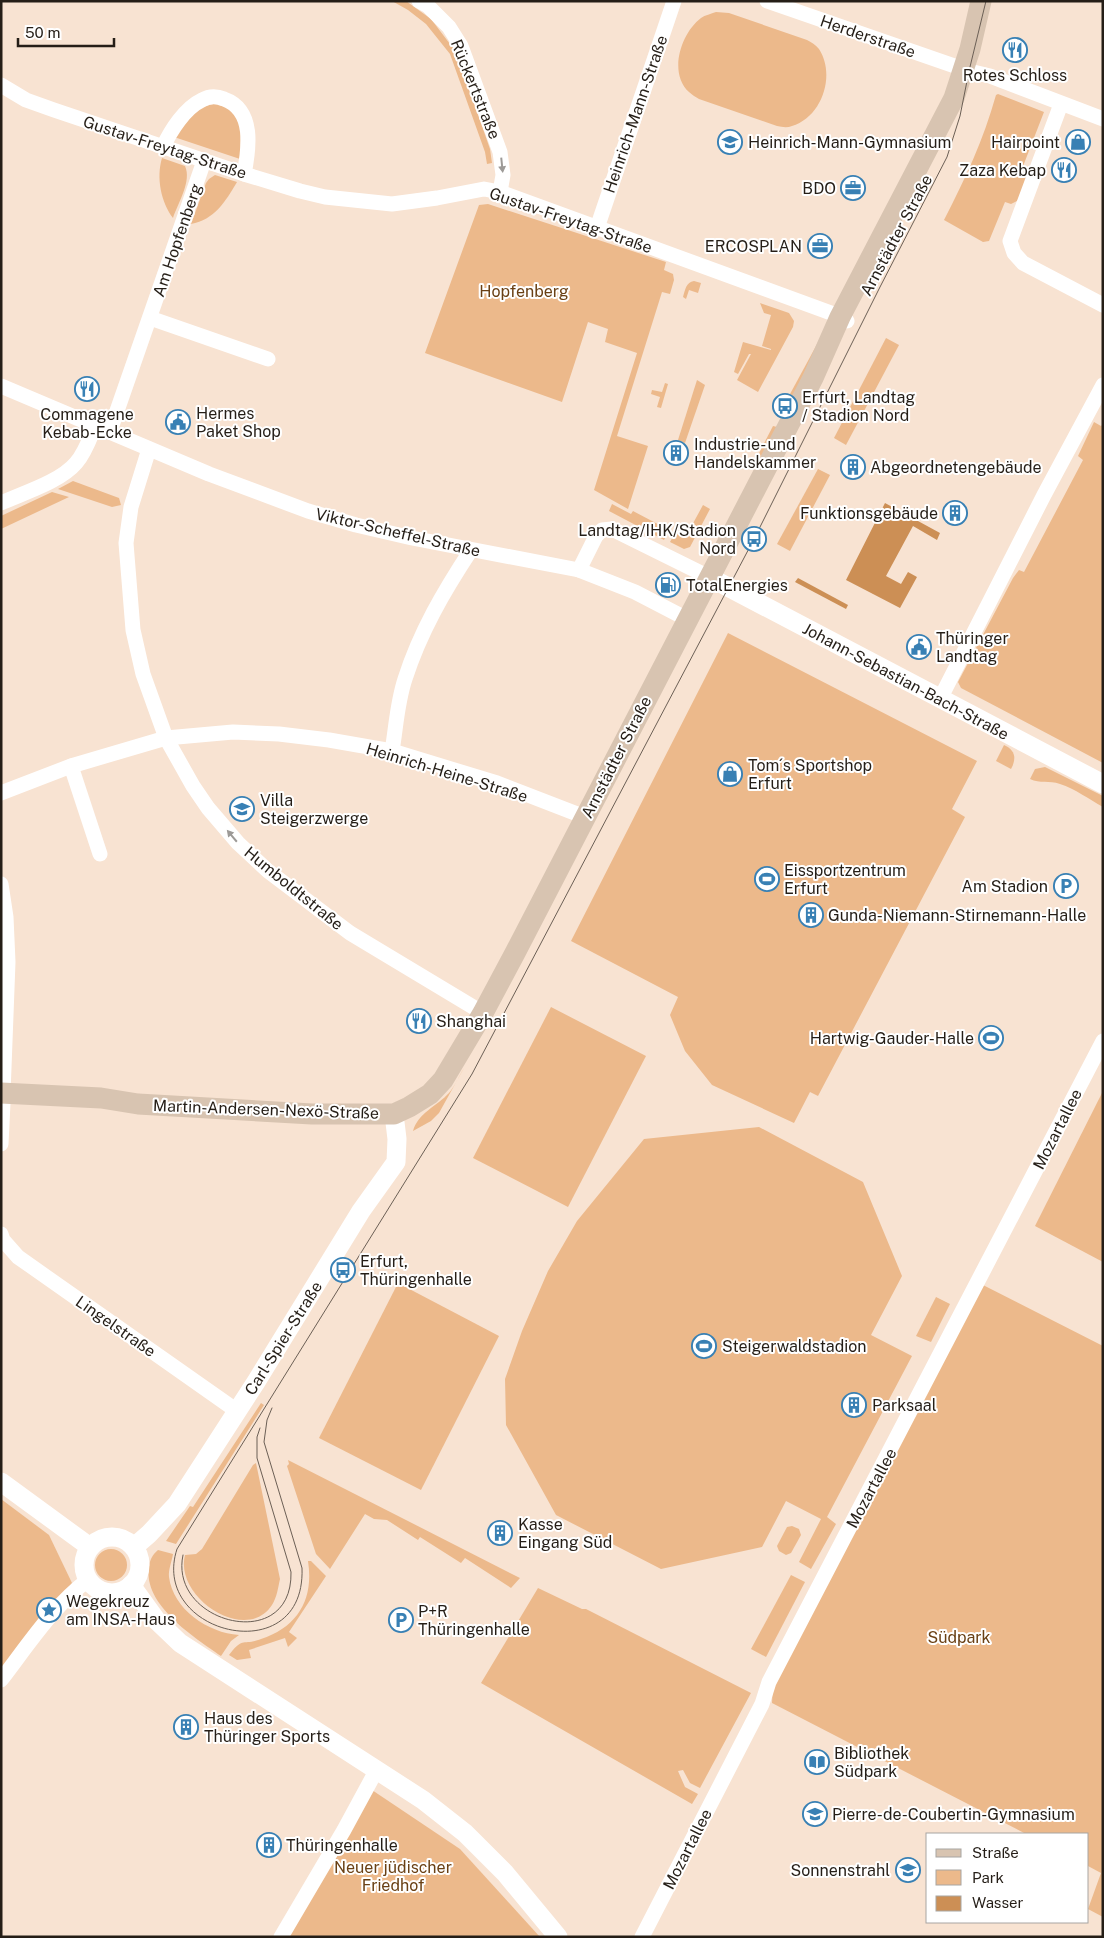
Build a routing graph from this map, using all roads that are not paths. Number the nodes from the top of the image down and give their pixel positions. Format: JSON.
{"nodes":[{"id":1,"x":419,"y":1,"type":"edge"},
{"id":2,"x":674,"y":1,"type":"edge"},
{"id":3,"x":767,"y":1,"type":"edge"},
{"id":4,"x":982,"y":1,"type":"edge"},
{"id":5,"x":996,"y":1,"type":"edge"},
{"id":6,"x":970,"y":71,"type":"junction"},
{"id":7,"x":1,"y":85,"type":"edge"},
{"id":8,"x":1061,"y":104,"type":"junction"},
{"id":9,"x":1103,"y":120,"type":"edge"},
{"id":10,"x":163,"y":147,"type":"junction"},
{"id":11,"x":204,"y":161,"type":"junction"},
{"id":12,"x":244,"y":174,"type":"junction"},
{"id":13,"x":500,"y":192,"type":"junction"},
{"id":14,"x":597,"y":228,"type":"junction"},
{"id":15,"x":1103,"y":305,"type":"edge"},
{"id":16,"x":150,"y":318,"type":"junction"},
{"id":17,"x":844,"y":319,"type":"junction"},
{"id":18,"x":268,"y":359,"type":"dead end"},
{"id":19,"x":1103,"y":385,"type":"edge"},
{"id":20,"x":1,"y":386,"type":"edge"},
{"id":21,"x":95,"y":426,"type":"junction"},
{"id":22,"x":110,"y":431,"type":"junction"},
{"id":23,"x":149,"y":449,"type":"junction"},
{"id":24,"x":1,"y":503,"type":"edge"},
{"id":25,"x":471,"y":550,"type":"junction"},
{"id":26,"x":580,"y":570,"type":"junction"},
{"id":27,"x":709,"y":577,"type":"junction"},
{"id":28,"x":687,"y":619,"type":"junction"},
{"id":29,"x":940,"y":699,"type":"junction"},
{"id":30,"x":166,"y":738,"type":"junction"},
{"id":31,"x":392,"y":752,"type":"junction"},
{"id":32,"x":71,"y":766,"type":"junction"},
{"id":33,"x":1103,"y":784,"type":"edge"},
{"id":34,"x":1,"y":792,"type":"edge"},
{"id":35,"x":585,"y":817,"type":"junction"},
{"id":36,"x":100,"y":854,"type":"dead end"},
{"id":37,"x":1,"y":884,"type":"edge"},
{"id":38,"x":483,"y":1013,"type":"junction"},
{"id":39,"x":1103,"y":1041,"type":"edge"},
{"id":40,"x":2,"y":1098,"type":"edge"},
{"id":41,"x":394,"y":1114,"type":"junction"},
{"id":42,"x":1,"y":1144,"type":"edge"},
{"id":43,"x":2,"y":1238,"type":"edge"},
{"id":44,"x":237,"y":1411,"type":"junction"},
{"id":45,"x":1,"y":1482,"type":"edge"},
{"id":46,"x":90,"y":1547,"type":"junction"},
{"id":47,"x":134,"y":1547,"type":"junction"},
{"id":48,"x":88,"y":1579,"type":"junction"},
{"id":49,"x":131,"y":1585,"type":"junction"},
{"id":50,"x":1,"y":1680,"type":"edge"},
{"id":51,"x":376,"y":1771,"type":"junction"},
{"id":52,"x":281,"y":1937,"type":"edge"},
{"id":53,"x":558,"y":1937,"type":"edge"},
{"id":54,"x":642,"y":1937,"type":"edge"}],
"edges":[{"from":1,"to":13,"type":"street","name":"Rückertstraße","one_way":true},
{"from":2,"to":14,"type":"street","name":"Heinrich-Mann-Straße"},
{"from":3,"to":6,"type":"street","name":"Herderstraße"},
{"from":4,"to":6,"type":"main road","name":"Arnstädter Straße"},
{"from":5,"to":6,"type":"main road","name":"Arnstädter Straße"},
{"from":6,"to":8,"type":"street","name":"Herderstraße"},
{"from":6,"to":17,"type":"main road","name":"Arnstädter Straße"},
{"from":7,"to":10,"type":"street","name":"Gustav-Freytag-Straße"},
{"from":8,"to":9,"type":"street","name":"Herderstraße"},
{"from":8,"to":15,"type":"street"},
{"from":10,"to":11,"type":"street","name":"Gustav-Freytag-Straße"},
{"from":10,"to":12,"type":"street"},
{"from":11,"to":12,"type":"street","name":"Gustav-Freytag-Straße"},
{"from":11,"to":16,"type":"street","name":"Am Hopfenberg"},
{"from":12,"to":13,"type":"street","name":"Gustav-Freytag-Straße"},
{"from":13,"to":14,"type":"street","name":"Gustav-Freytag-Straße"},
{"from":14,"to":17,"type":"street","name":"Gustav-Freytag-Straße"},
{"from":16,"to":18,"type":"street","name":"Am Hopfenberg"},
{"from":16,"to":22,"type":"street","name":"Am Hopfenberg"},
{"from":17,"to":27,"type":"main road","name":"Arnstädter Straße"},
{"from":19,"to":29,"type":"street"},
{"from":20,"to":21,"type":"street","name":"Viktor-Scheffel-Straße"},
{"from":21,"to":22,"type":"street","name":"Viktor-Scheffel-Straße"},
{"from":21,"to":24,"type":"street"},
{"from":22,"to":23,"type":"street","name":"Viktor-Scheffel-Straße"},
{"from":23,"to":25,"type":"street","name":"Viktor-Scheffel-Straße"},
{"from":23,"to":30,"type":"street","name":"Humboldtstraße"},
{"from":25,"to":26,"type":"street","name":"Viktor-Scheffel-Straße"},
{"from":25,"to":31,"type":"street"},
{"from":26,"to":27,"type":"street"},
{"from":26,"to":28,"type":"street","name":"Viktor-Scheffel-Straße"},
{"from":27,"to":28,"type":"main road","name":"Arnstädter Straße"},
{"from":27,"to":29,"type":"street","name":"Johann-Sebastian-Bach-Straße"},
{"from":28,"to":35,"type":"main road","name":"Arnstädter Straße"},
{"from":29,"to":33,"type":"street","name":"Johann-Sebastian-Bach-Straße"},
{"from":30,"to":31,"type":"street","name":"Heinrich-Heine-Straße"},
{"from":30,"to":32,"type":"street","name":"Heinrich-Heine-Straße"},
{"from":38,"to":30,"type":"street","name":"Humboldtstraße","one_way":true},
{"from":31,"to":35,"type":"street","name":"Heinrich-Heine-Straße"},
{"from":32,"to":34,"type":"street","name":"Heinrich-Heine-Straße"},
{"from":32,"to":36,"type":"street"},
{"from":35,"to":38,"type":"main road","name":"Arnstädter Straße"},
{"from":37,"to":40,"type":"street"},
{"from":38,"to":41,"type":"main road","name":"Arnstädter Straße"},
{"from":39,"to":54,"type":"street","name":"Mozartallee"},
{"from":40,"to":41,"type":"main road","name":"Martin-Andersen-Nexö-Straße"},
{"from":40,"to":42,"type":"street"},
{"from":41,"to":44,"type":"street","name":"Carl-Spier-Straße"},
{"from":43,"to":44,"type":"street","name":"Lingelstraße"},
{"from":44,"to":47,"type":"street","name":"Carl-Spier-Straße"},
{"from":45,"to":46,"type":"street"},
{"from":46,"to":47,"type":"street"},
{"from":46,"to":48,"type":"street"},
{"from":47,"to":49,"type":"street"},
{"from":48,"to":49,"type":"street"},
{"from":48,"to":50,"type":"street"},
{"from":49,"to":51,"type":"street"},
{"from":51,"to":52,"type":"street"},
{"from":51,"to":53,"type":"street"}]}
